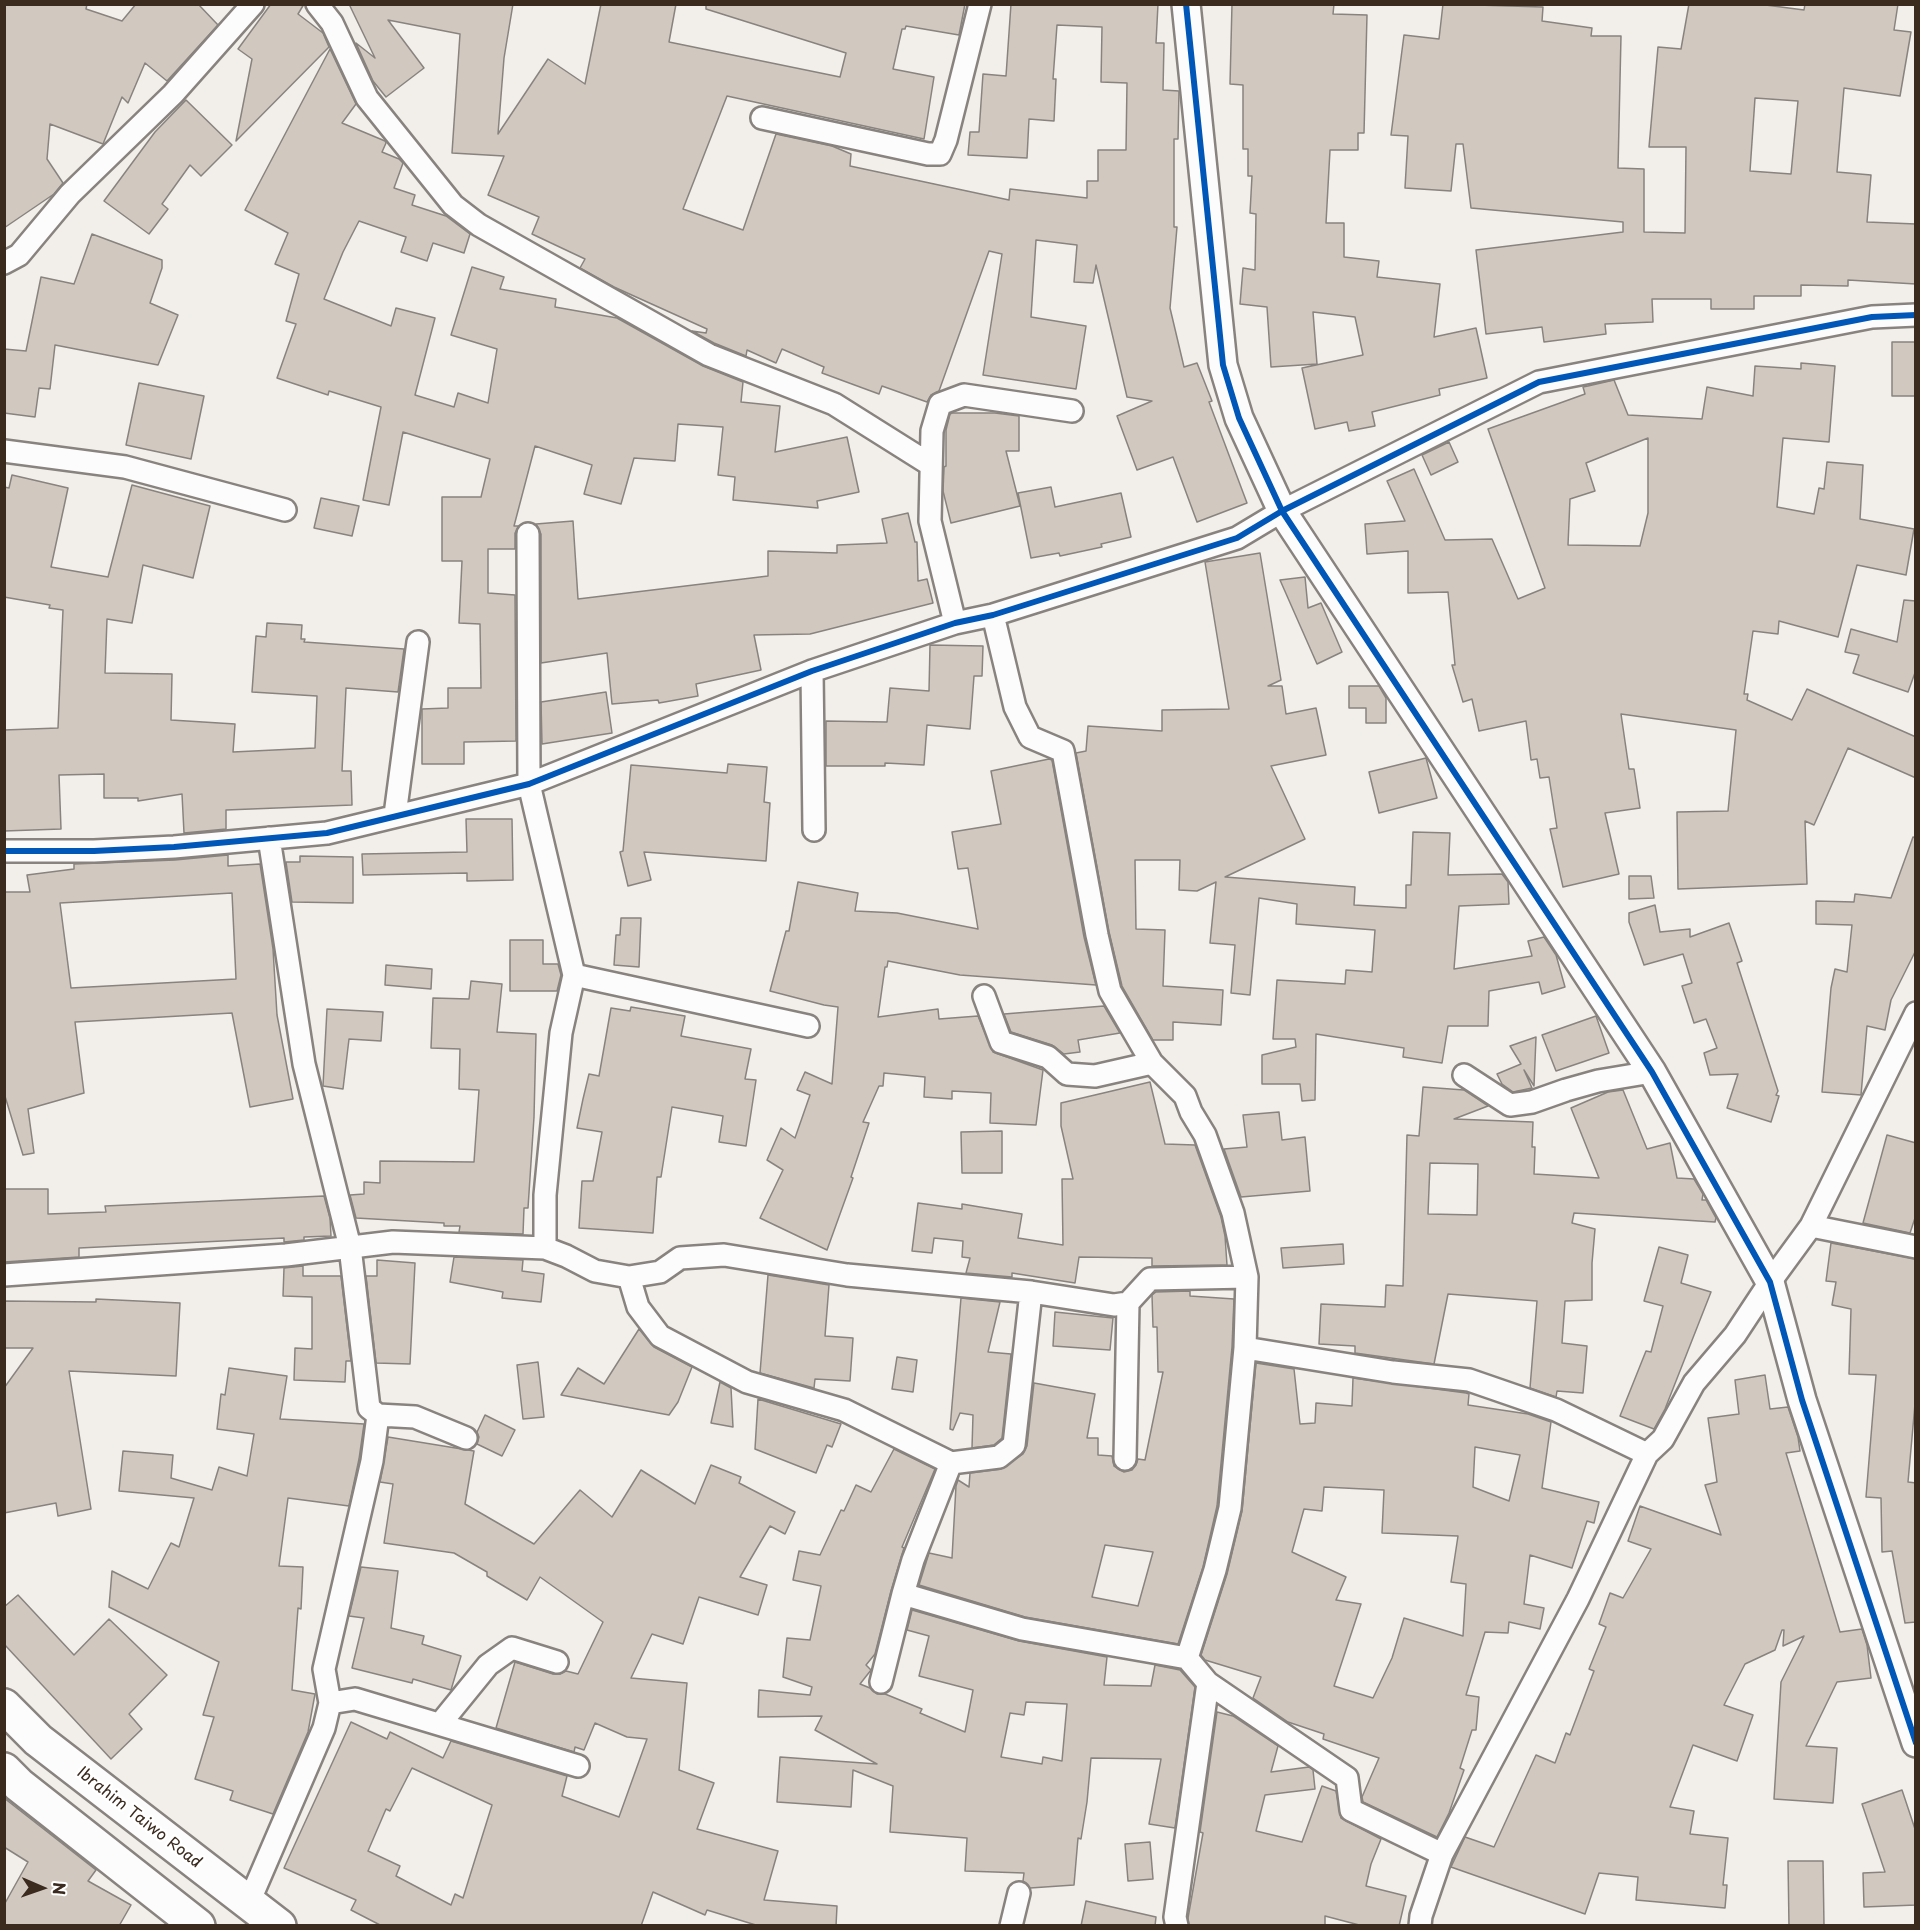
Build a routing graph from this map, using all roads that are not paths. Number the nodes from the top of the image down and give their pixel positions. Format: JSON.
{"nodes":[{"id":1,"x":253,"y":4,"type":"edge"},
{"id":2,"x":317,"y":4,"type":"edge"},
{"id":3,"x":980,"y":4,"type":"edge"},
{"id":4,"x":1186,"y":4,"type":"edge"},
{"id":5,"x":762,"y":118,"type":"dead end"},
{"id":6,"x":4,"y":263,"type":"edge"},
{"id":7,"x":1916,"y":315,"type":"edge"},
{"id":8,"x":1072,"y":411,"type":"dead end"},
{"id":9,"x":4,"y":451,"type":"edge"},
{"id":10,"x":931,"y":465,"type":"junction"},
{"id":11,"x":285,"y":510,"type":"dead end"},
{"id":12,"x":1282,"y":511,"type":"junction"},
{"id":13,"x":528,"y":534,"type":"dead end"},
{"id":14,"x":993,"y":615,"type":"junction"},
{"id":15,"x":955,"y":624,"type":"junction"},
{"id":16,"x":418,"y":642,"type":"dead end"},
{"id":17,"x":812,"y":671,"type":"junction"},
{"id":18,"x":530,"y":784,"type":"junction"},
{"id":19,"x":395,"y":815,"type":"junction"},
{"id":20,"x":814,"y":830,"type":"dead end"},
{"id":21,"x":269,"y":838,"type":"junction"},
{"id":22,"x":4,"y":851,"type":"edge"},
{"id":23,"x":574,"y":975,"type":"junction"},
{"id":24,"x":984,"y":996,"type":"dead end"},
{"id":25,"x":1916,"y":1013,"type":"edge"},
{"id":26,"x":808,"y":1026,"type":"dead end"},
{"id":27,"x":1152,"y":1063,"type":"junction"},
{"id":28,"x":1652,"y":1072,"type":"junction"},
{"id":29,"x":1464,"y":1075,"type":"dead end"},
{"id":30,"x":1811,"y":1226,"type":"junction"},
{"id":31,"x":350,"y":1247,"type":"junction"},
{"id":32,"x":1916,"y":1247,"type":"edge"},
{"id":33,"x":545,"y":1248,"type":"junction"},
{"id":34,"x":4,"y":1275,"type":"edge"},
{"id":35,"x":629,"y":1277,"type":"junction"},
{"id":36,"x":1247,"y":1277,"type":"junction"},
{"id":37,"x":1770,"y":1282,"type":"junction"},
{"id":38,"x":1031,"y":1292,"type":"junction"},
{"id":39,"x":1128,"y":1303,"type":"junction"},
{"id":40,"x":1245,"y":1348,"type":"junction"},
{"id":41,"x":378,"y":1415,"type":"junction"},
{"id":42,"x":466,"y":1438,"type":"dead end"},
{"id":43,"x":1647,"y":1454,"type":"junction"},
{"id":44,"x":1125,"y":1459,"type":"dead end"},
{"id":45,"x":951,"y":1463,"type":"junction"},
{"id":46,"x":903,"y":1594,"type":"junction"},
{"id":47,"x":1187,"y":1658,"type":"junction"},
{"id":48,"x":557,"y":1662,"type":"dead end"},
{"id":49,"x":881,"y":1682,"type":"dead end"},
{"id":50,"x":1208,"y":1683,"type":"junction"},
{"id":51,"x":330,"y":1702,"type":"junction"},
{"id":52,"x":4,"y":1706,"type":"edge"},
{"id":53,"x":440,"y":1724,"type":"junction"},
{"id":54,"x":1916,"y":1743,"type":"edge"},
{"id":55,"x":578,"y":1766,"type":"dead end"},
{"id":56,"x":4,"y":1770,"type":"edge"},
{"id":57,"x":1442,"y":1854,"type":"junction"},
{"id":58,"x":1019,"y":1893,"type":"dead end"},
{"id":59,"x":249,"y":1902,"type":"junction"},
{"id":60,"x":198,"y":1926,"type":"edge"},
{"id":61,"x":279,"y":1926,"type":"edge"},
{"id":62,"x":1011,"y":1926,"type":"edge"},
{"id":63,"x":1176,"y":1926,"type":"edge"},
{"id":64,"x":1420,"y":1926,"type":"edge"}],
"edges":[{"from":1,"to":6,"type":"street"},
{"from":2,"to":10,"type":"street"},
{"from":3,"to":5,"type":"street"},
{"from":4,"to":12,"type":"street"},
{"from":7,"to":12,"type":"street"},
{"from":8,"to":10,"type":"street"},
{"from":9,"to":11,"type":"street"},
{"from":10,"to":15,"type":"street"},
{"from":12,"to":14,"type":"street"},
{"from":12,"to":28,"type":"street"},
{"from":13,"to":18,"type":"street"},
{"from":14,"to":15,"type":"street"},
{"from":14,"to":27,"type":"street"},
{"from":15,"to":17,"type":"street"},
{"from":16,"to":19,"type":"street"},
{"from":17,"to":18,"type":"street"},
{"from":17,"to":20,"type":"street"},
{"from":18,"to":19,"type":"street"},
{"from":18,"to":23,"type":"street"},
{"from":19,"to":21,"type":"street"},
{"from":21,"to":22,"type":"street"},
{"from":21,"to":31,"type":"street"},
{"from":23,"to":26,"type":"street"},
{"from":23,"to":33,"type":"street"},
{"from":24,"to":27,"type":"street"},
{"from":25,"to":30,"type":"street"},
{"from":27,"to":36,"type":"street"},
{"from":28,"to":29,"type":"street"},
{"from":28,"to":37,"type":"street"},
{"from":30,"to":32,"type":"street"},
{"from":30,"to":37,"type":"street"},
{"from":31,"to":33,"type":"street"},
{"from":31,"to":34,"type":"street"},
{"from":31,"to":41,"type":"street"},
{"from":33,"to":35,"type":"street"},
{"from":35,"to":38,"type":"street"},
{"from":35,"to":45,"type":"street"},
{"from":36,"to":39,"type":"street"},
{"from":36,"to":40,"type":"street"},
{"from":37,"to":43,"type":"street"},
{"from":37,"to":54,"type":"street"},
{"from":38,"to":39,"type":"street"},
{"from":38,"to":45,"type":"street"},
{"from":39,"to":44,"type":"street"},
{"from":40,"to":43,"type":"street"},
{"from":40,"to":47,"type":"street"},
{"from":41,"to":42,"type":"street"},
{"from":41,"to":51,"type":"street"},
{"from":43,"to":57,"type":"street"},
{"from":45,"to":46,"type":"street"},
{"from":46,"to":47,"type":"street"},
{"from":46,"to":49,"type":"street"},
{"from":47,"to":50,"type":"street"},
{"from":48,"to":53,"type":"street"},
{"from":50,"to":57,"type":"street"},
{"from":50,"to":63,"type":"street"},
{"from":51,"to":53,"type":"street"},
{"from":51,"to":59,"type":"street"},
{"from":52,"to":59,"type":"main road","name":"Ibrahim Taiwo Road"},
{"from":53,"to":55,"type":"street"},
{"from":56,"to":60,"type":"main road"},
{"from":57,"to":64,"type":"street"},
{"from":58,"to":62,"type":"street"},
{"from":59,"to":61,"type":"main road","name":"Ibrahim Taiwo Road"}]}
